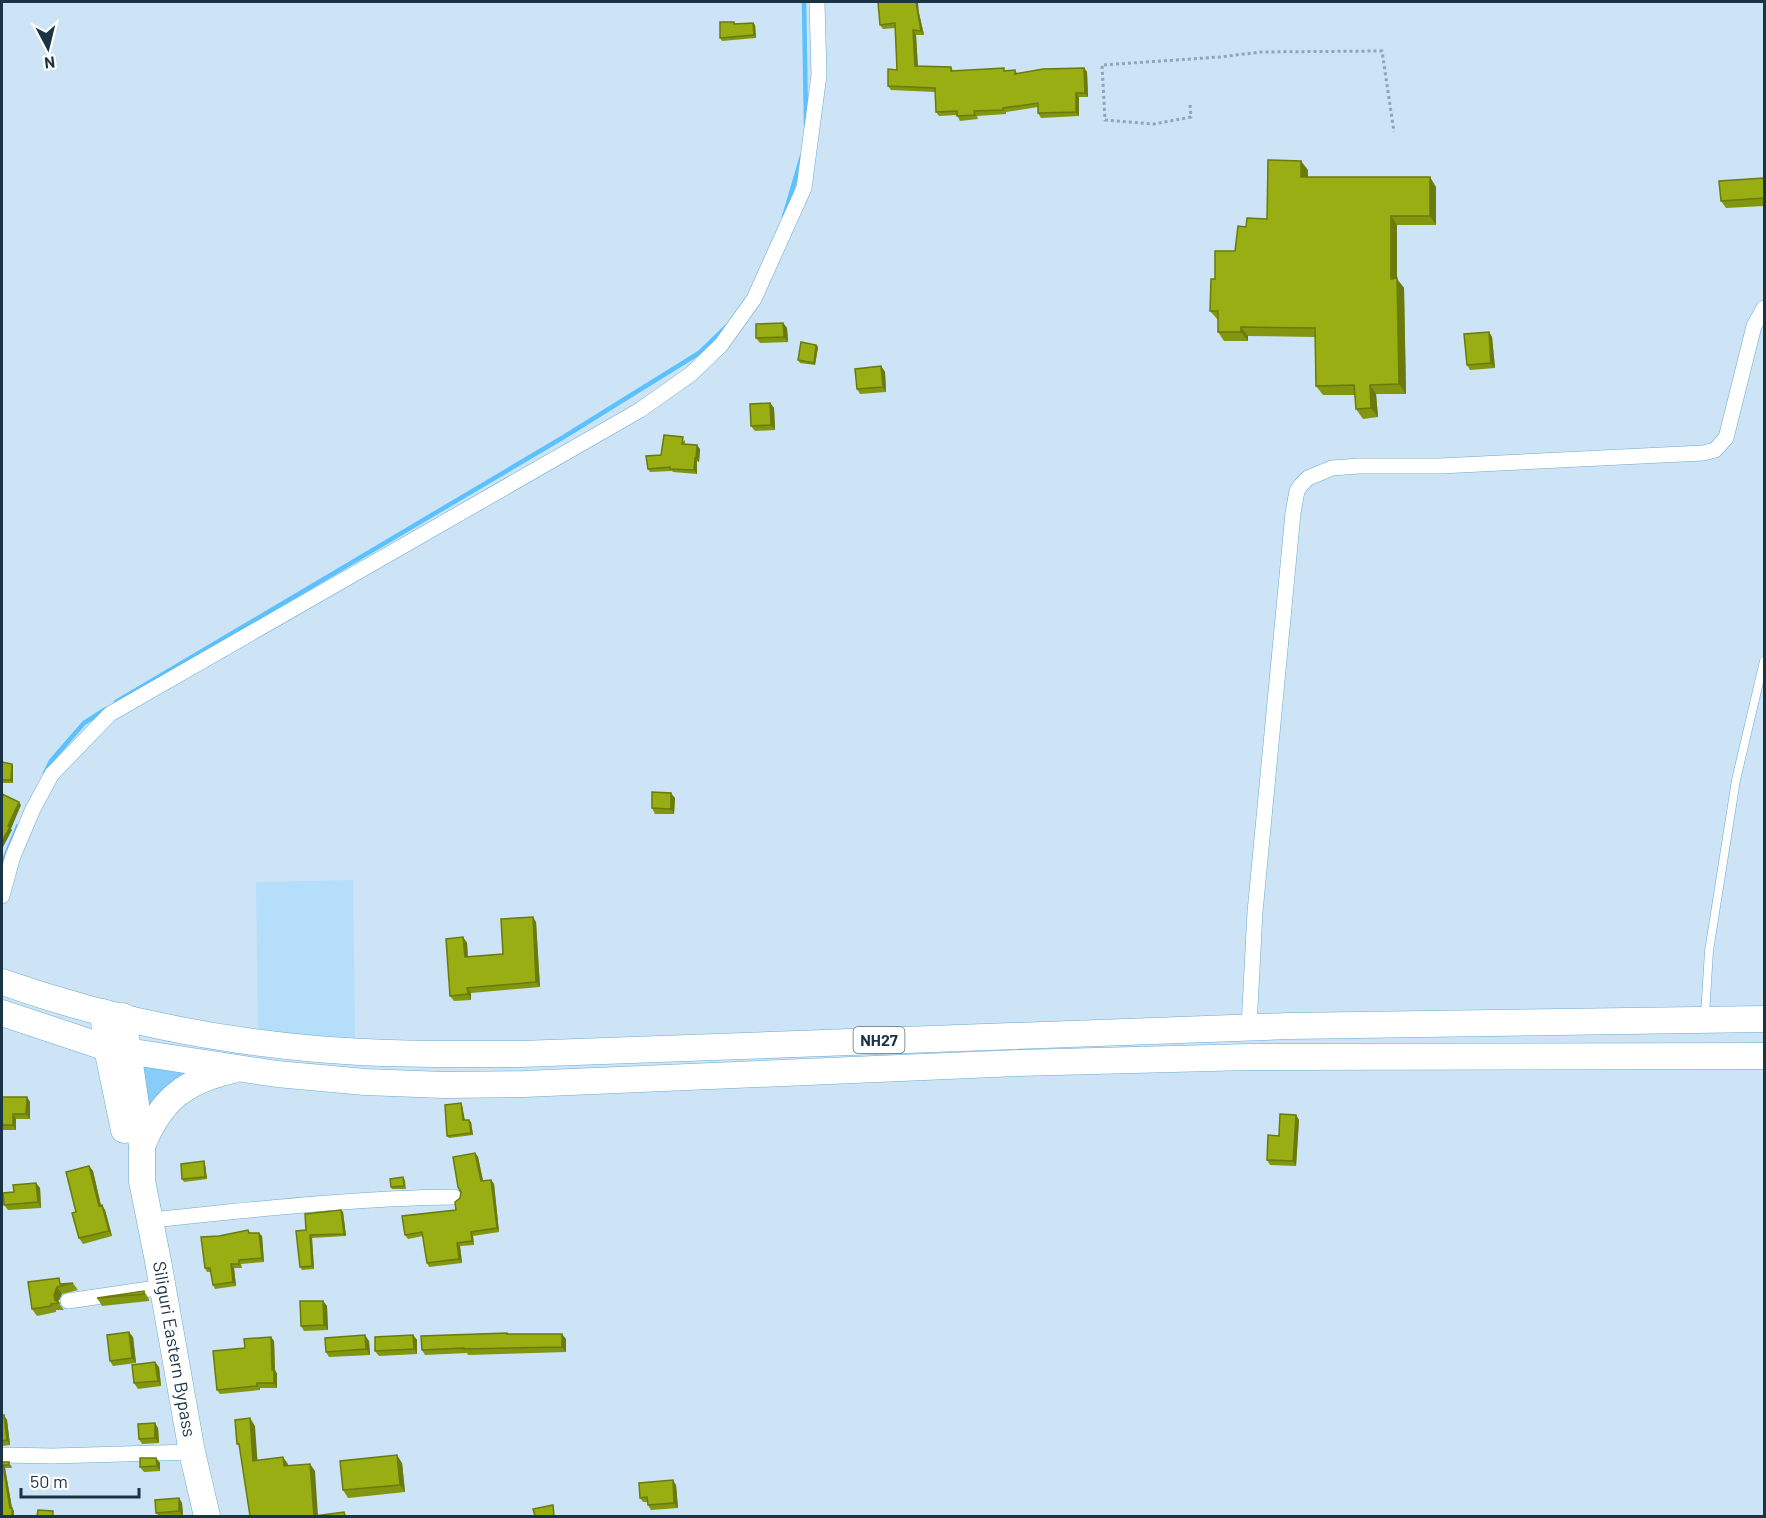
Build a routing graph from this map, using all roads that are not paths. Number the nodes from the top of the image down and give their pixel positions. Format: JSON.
{"nodes":[{"id":1,"x":817,"y":2,"type":"edge"},
{"id":2,"x":1764,"y":308,"type":"edge"},
{"id":3,"x":1764,"y":661,"type":"edge"},
{"id":4,"x":2,"y":896,"type":"edge"},
{"id":5,"x":2,"y":982,"type":"edge"},
{"id":6,"x":2,"y":1013,"type":"edge"},
{"id":7,"x":113,"y":1014,"type":"junction"},
{"id":8,"x":1764,"y":1018,"type":"edge"},
{"id":9,"x":1705,"y":1020,"type":"junction"},
{"id":10,"x":1249,"y":1027,"type":"junction"},
{"id":11,"x":117,"y":1049,"type":"junction"},
{"id":12,"x":1764,"y":1056,"type":"edge"},
{"id":13,"x":239,"y":1068,"type":"junction"},
{"id":14,"x":142,"y":1146,"type":"junction"},
{"id":15,"x":142,"y":1181,"type":"junction"},
{"id":16,"x":454,"y":1197,"type":"dead end"},
{"id":17,"x":150,"y":1220,"type":"junction"},
{"id":18,"x":163,"y":1287,"type":"junction"},
{"id":19,"x":68,"y":1300,"type":"dead end"},
{"id":20,"x":192,"y":1452,"type":"junction"},
{"id":21,"x":2,"y":1455,"type":"edge"},
{"id":22,"x":207,"y":1516,"type":"edge"}],
"edges":[{"from":1,"to":4,"type":"street"},
{"from":2,"to":10,"type":"street"},
{"from":3,"to":9,"type":"lane"},
{"from":5,"to":7,"type":"main road","number":"NH27"},
{"from":6,"to":11,"type":"main road","number":"NH27"},
{"from":7,"to":10,"type":"main road","number":"NH27"},
{"from":7,"to":11,"type":"main road"},
{"from":8,"to":9,"type":"main road","number":"NH27"},
{"from":9,"to":10,"type":"main road","number":"NH27"},
{"from":11,"to":13,"type":"main road","number":"NH27"},
{"from":11,"to":14,"type":"main road","name":"Siliguri Eastern Bypass"},
{"from":11,"to":15,"type":"main road","name":"Siliguri Eastern Bypass"},
{"from":12,"to":13,"type":"main road","number":"NH27"},
{"from":13,"to":14,"type":"main road"},
{"from":14,"to":15,"type":"main road","name":"Siliguri Eastern Bypass"},
{"from":15,"to":17,"type":"main road","name":"Siliguri Eastern Bypass"},
{"from":16,"to":17,"type":"street"},
{"from":17,"to":18,"type":"main road","name":"Siliguri Eastern Bypass"},
{"from":18,"to":19,"type":"street"},
{"from":18,"to":20,"type":"main road","name":"Siliguri Eastern Bypass"},
{"from":20,"to":21,"type":"street"},
{"from":20,"to":22,"type":"main road","name":"Siliguri Eastern Bypass"}]}
